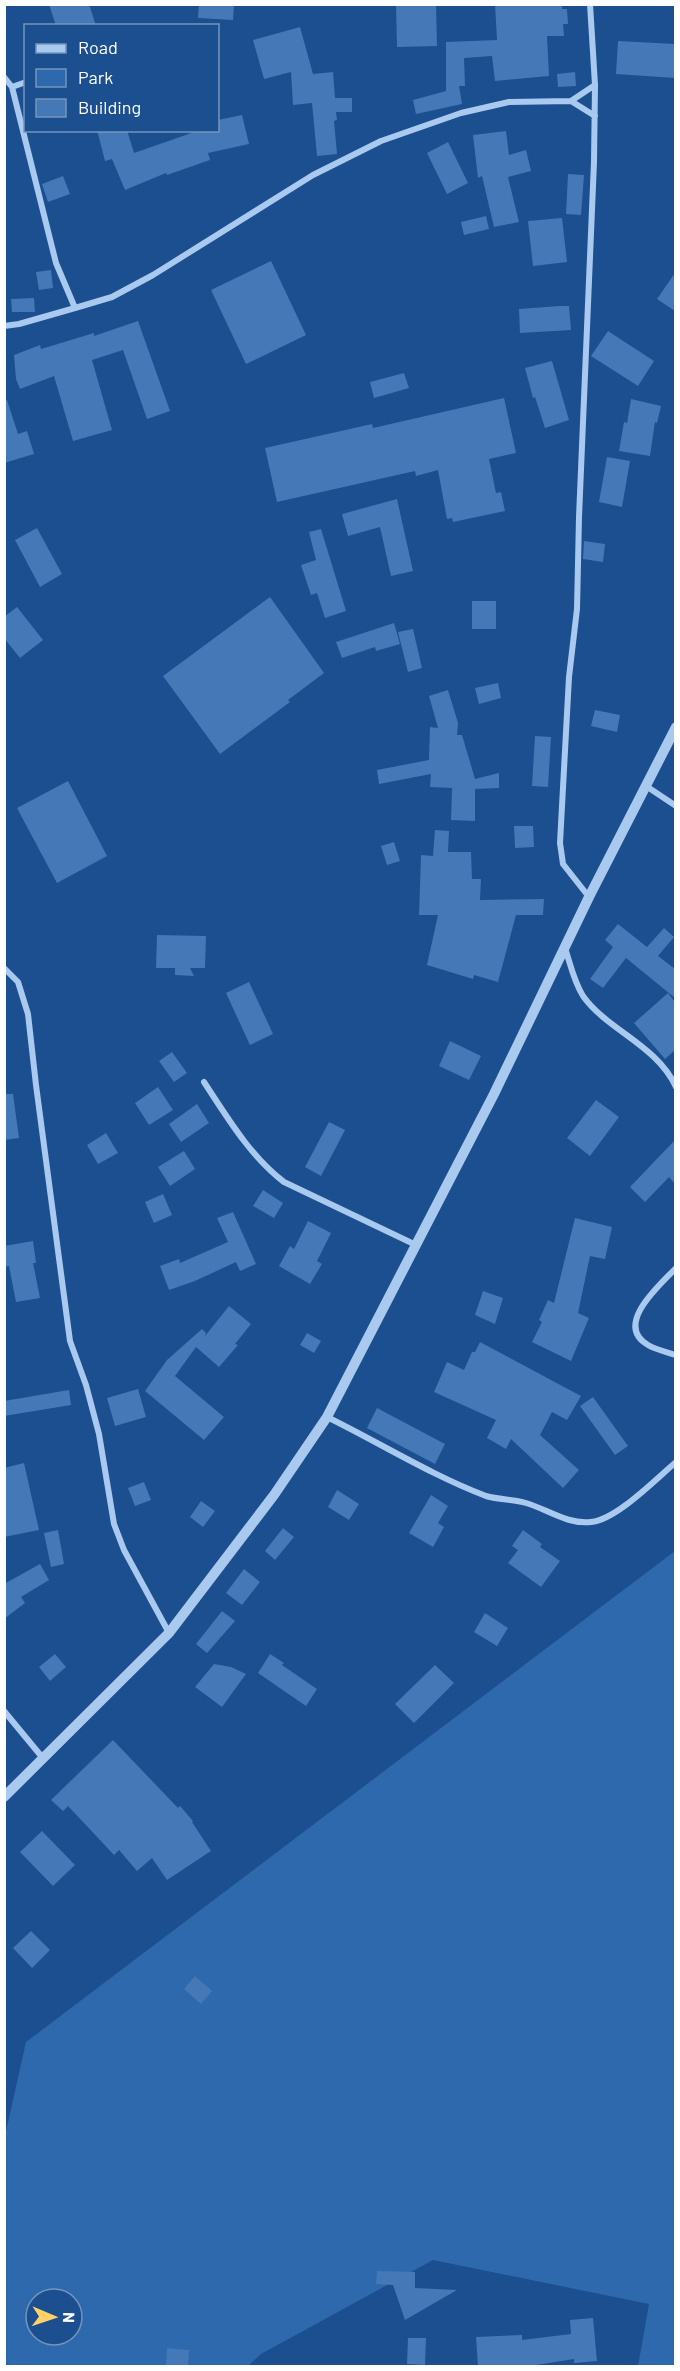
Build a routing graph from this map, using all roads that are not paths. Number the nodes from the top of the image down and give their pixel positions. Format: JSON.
{"nodes":[{"id":1,"x":590,"y":4,"type":"edge"},
{"id":2,"x":4,"y":77,"type":"edge"},
{"id":3,"x":24,"y":82,"type":"edge"},
{"id":4,"x":595,"y":85,"type":"junction"},
{"id":5,"x":12,"y":87,"type":"junction"},
{"id":6,"x":572,"y":101,"type":"junction"},
{"id":7,"x":595,"y":116,"type":"junction"},
{"id":8,"x":75,"y":308,"type":"junction"},
{"id":9,"x":4,"y":326,"type":"edge"},
{"id":10,"x":675,"y":727,"type":"edge"},
{"id":11,"x":646,"y":786,"type":"junction"},
{"id":12,"x":675,"y":806,"type":"edge"},
{"id":13,"x":589,"y":897,"type":"junction"},
{"id":14,"x":564,"y":947,"type":"junction"},
{"id":15,"x":4,"y":968,"type":"edge"},
{"id":16,"x":204,"y":1082,"type":"dead end"},
{"id":17,"x":675,"y":1088,"type":"edge"},
{"id":18,"x":416,"y":1245,"type":"junction"},
{"id":19,"x":675,"y":1268,"type":"edge"},
{"id":20,"x":675,"y":1355,"type":"edge"},
{"id":21,"x":327,"y":1417,"type":"junction"},
{"id":22,"x":675,"y":1462,"type":"edge"},
{"id":23,"x":169,"y":1633,"type":"junction"},
{"id":24,"x":4,"y":1711,"type":"edge"},
{"id":25,"x":42,"y":1757,"type":"junction"},
{"id":26,"x":4,"y":1797,"type":"edge"}],
"edges":[{"from":1,"to":4,"type":"street"},
{"from":2,"to":5,"type":"street"},
{"from":3,"to":5,"type":"street"},
{"from":4,"to":6,"type":"street"},
{"from":4,"to":7,"type":"street"},
{"from":5,"to":8,"type":"street"},
{"from":6,"to":7,"type":"street"},
{"from":6,"to":8,"type":"street"},
{"from":7,"to":13,"type":"street"},
{"from":8,"to":9,"type":"street"},
{"from":10,"to":11,"type":"street"},
{"from":11,"to":12,"type":"street"},
{"from":11,"to":13,"type":"street"},
{"from":13,"to":14,"type":"street"},
{"from":14,"to":17,"type":"street"},
{"from":14,"to":18,"type":"street"},
{"from":15,"to":23,"type":"street"},
{"from":16,"to":18,"type":"street"},
{"from":18,"to":21,"type":"street"},
{"from":19,"to":20,"type":"street"},
{"from":21,"to":22,"type":"street"},
{"from":21,"to":23,"type":"street"},
{"from":23,"to":25,"type":"street"},
{"from":24,"to":25,"type":"street"},
{"from":25,"to":26,"type":"street"}]}
